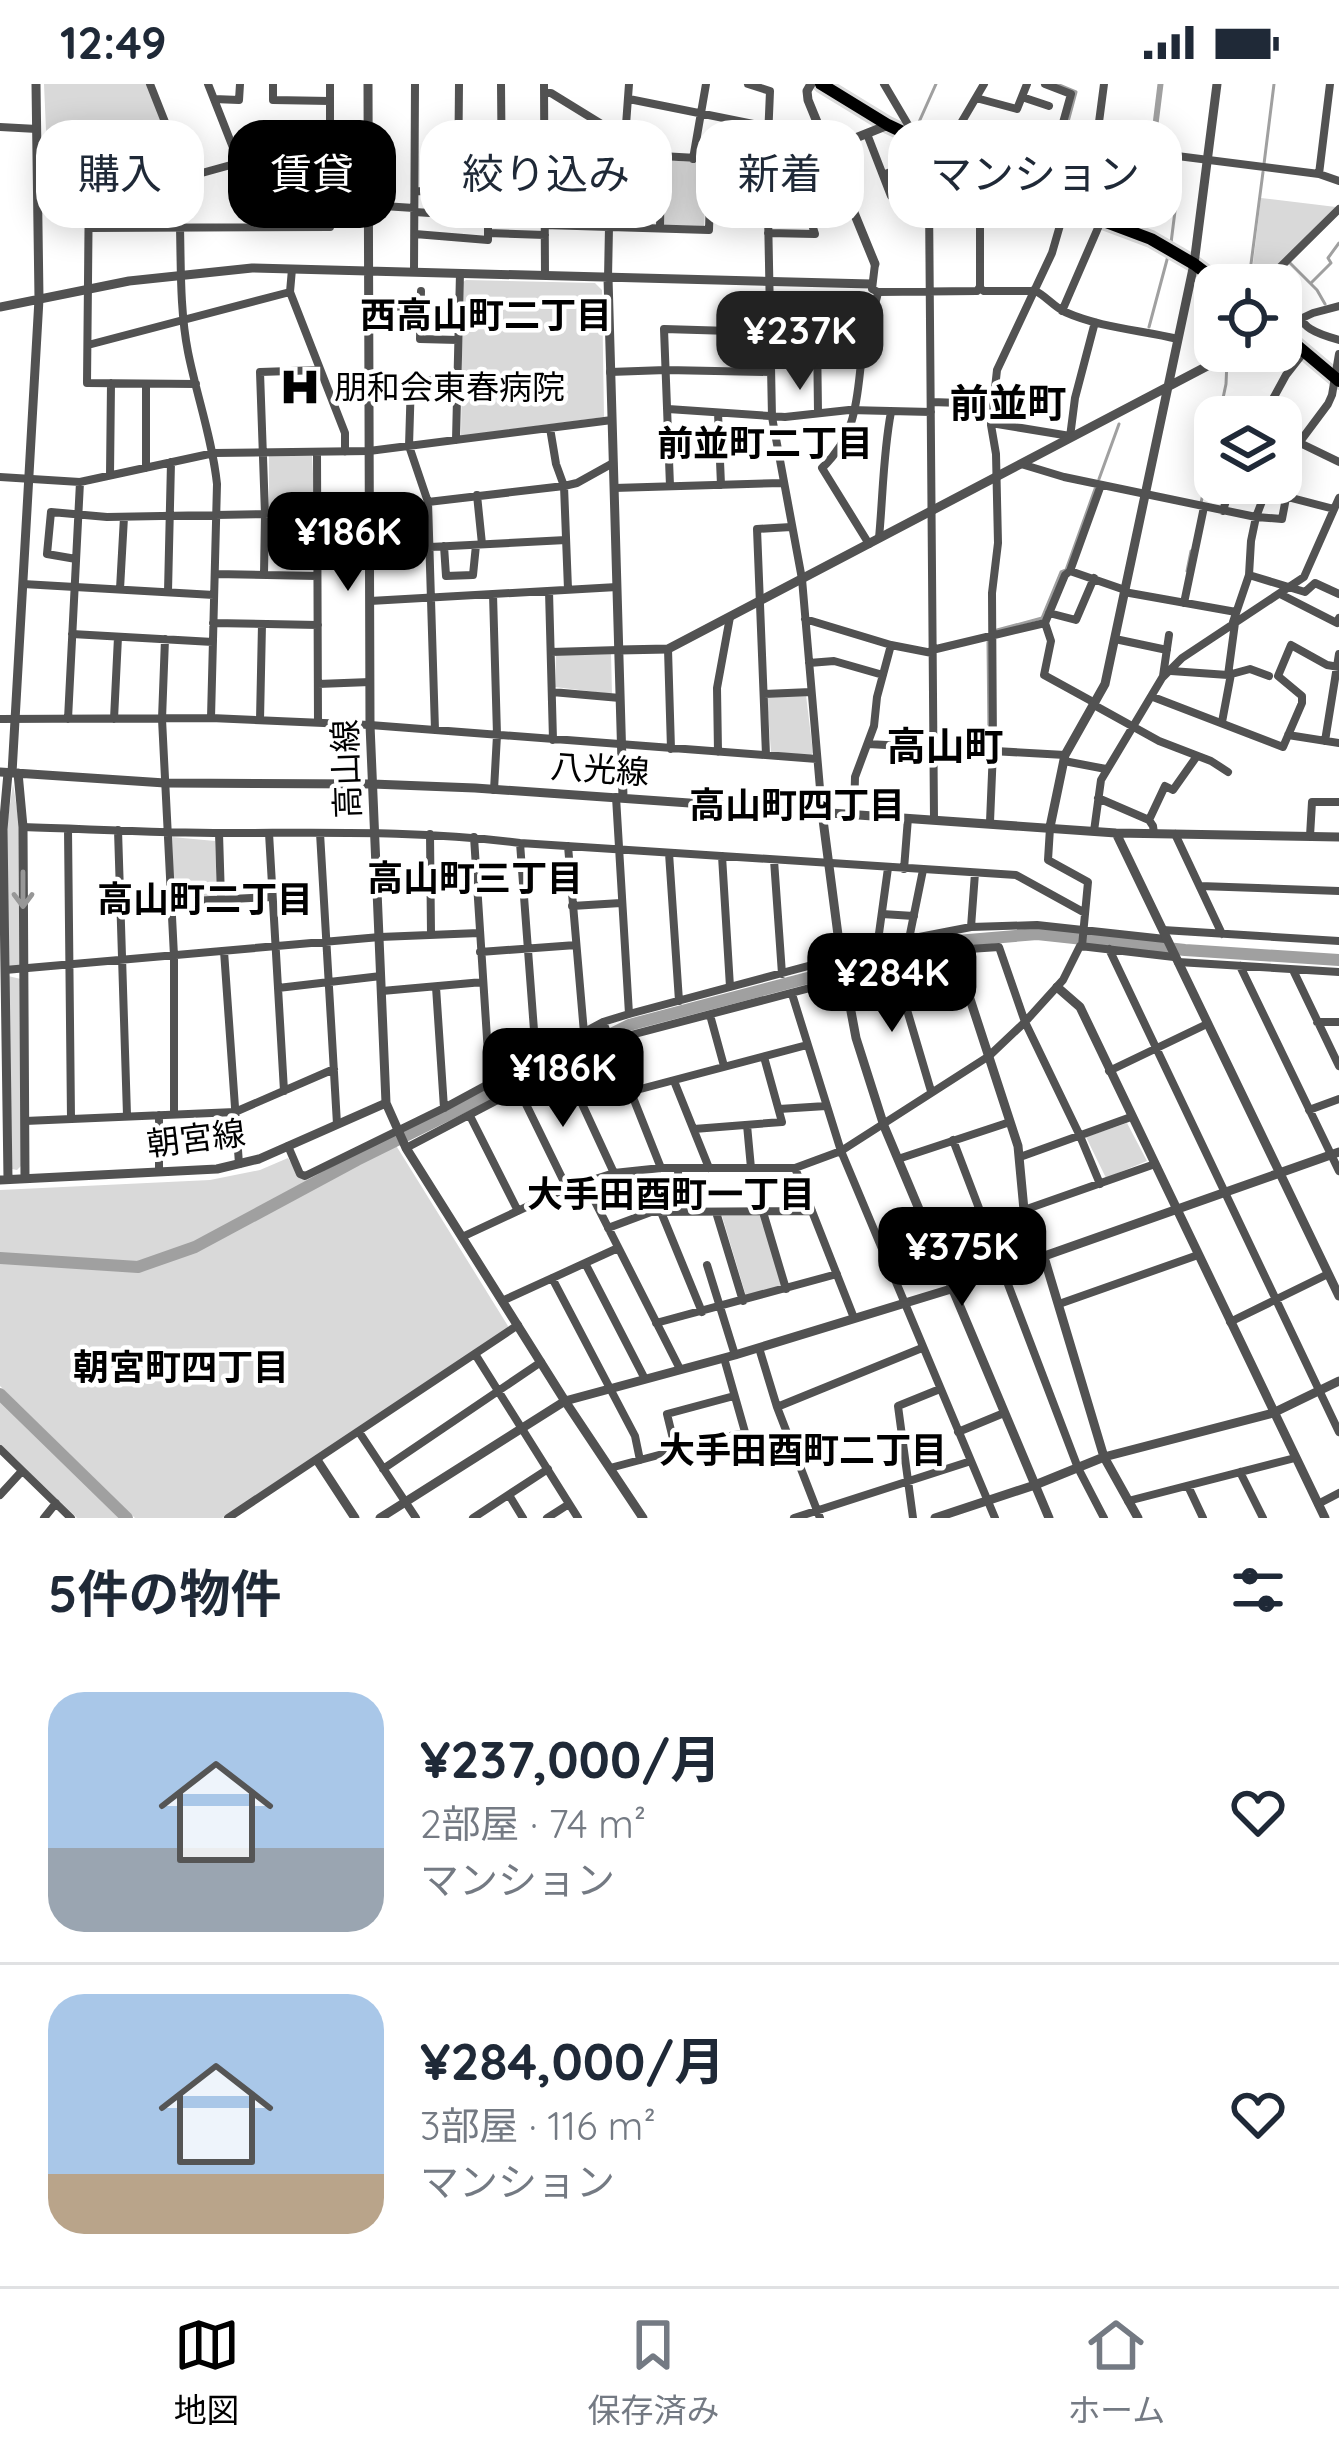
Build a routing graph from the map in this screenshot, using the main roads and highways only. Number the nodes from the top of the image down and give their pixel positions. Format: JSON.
{"nodes":[{"id":1,"x":820,"y":84,"type":"edge"},
{"id":2,"x":1194,"y":264,"type":"edge"},
{"id":3,"x":1302,"y":350,"type":"edge"},
{"id":4,"x":1337,"y":379,"type":"edge"}],
"edges":[{"from":1,"to":2,"type":"main road"},
{"from":3,"to":4,"type":"main road"}]}
